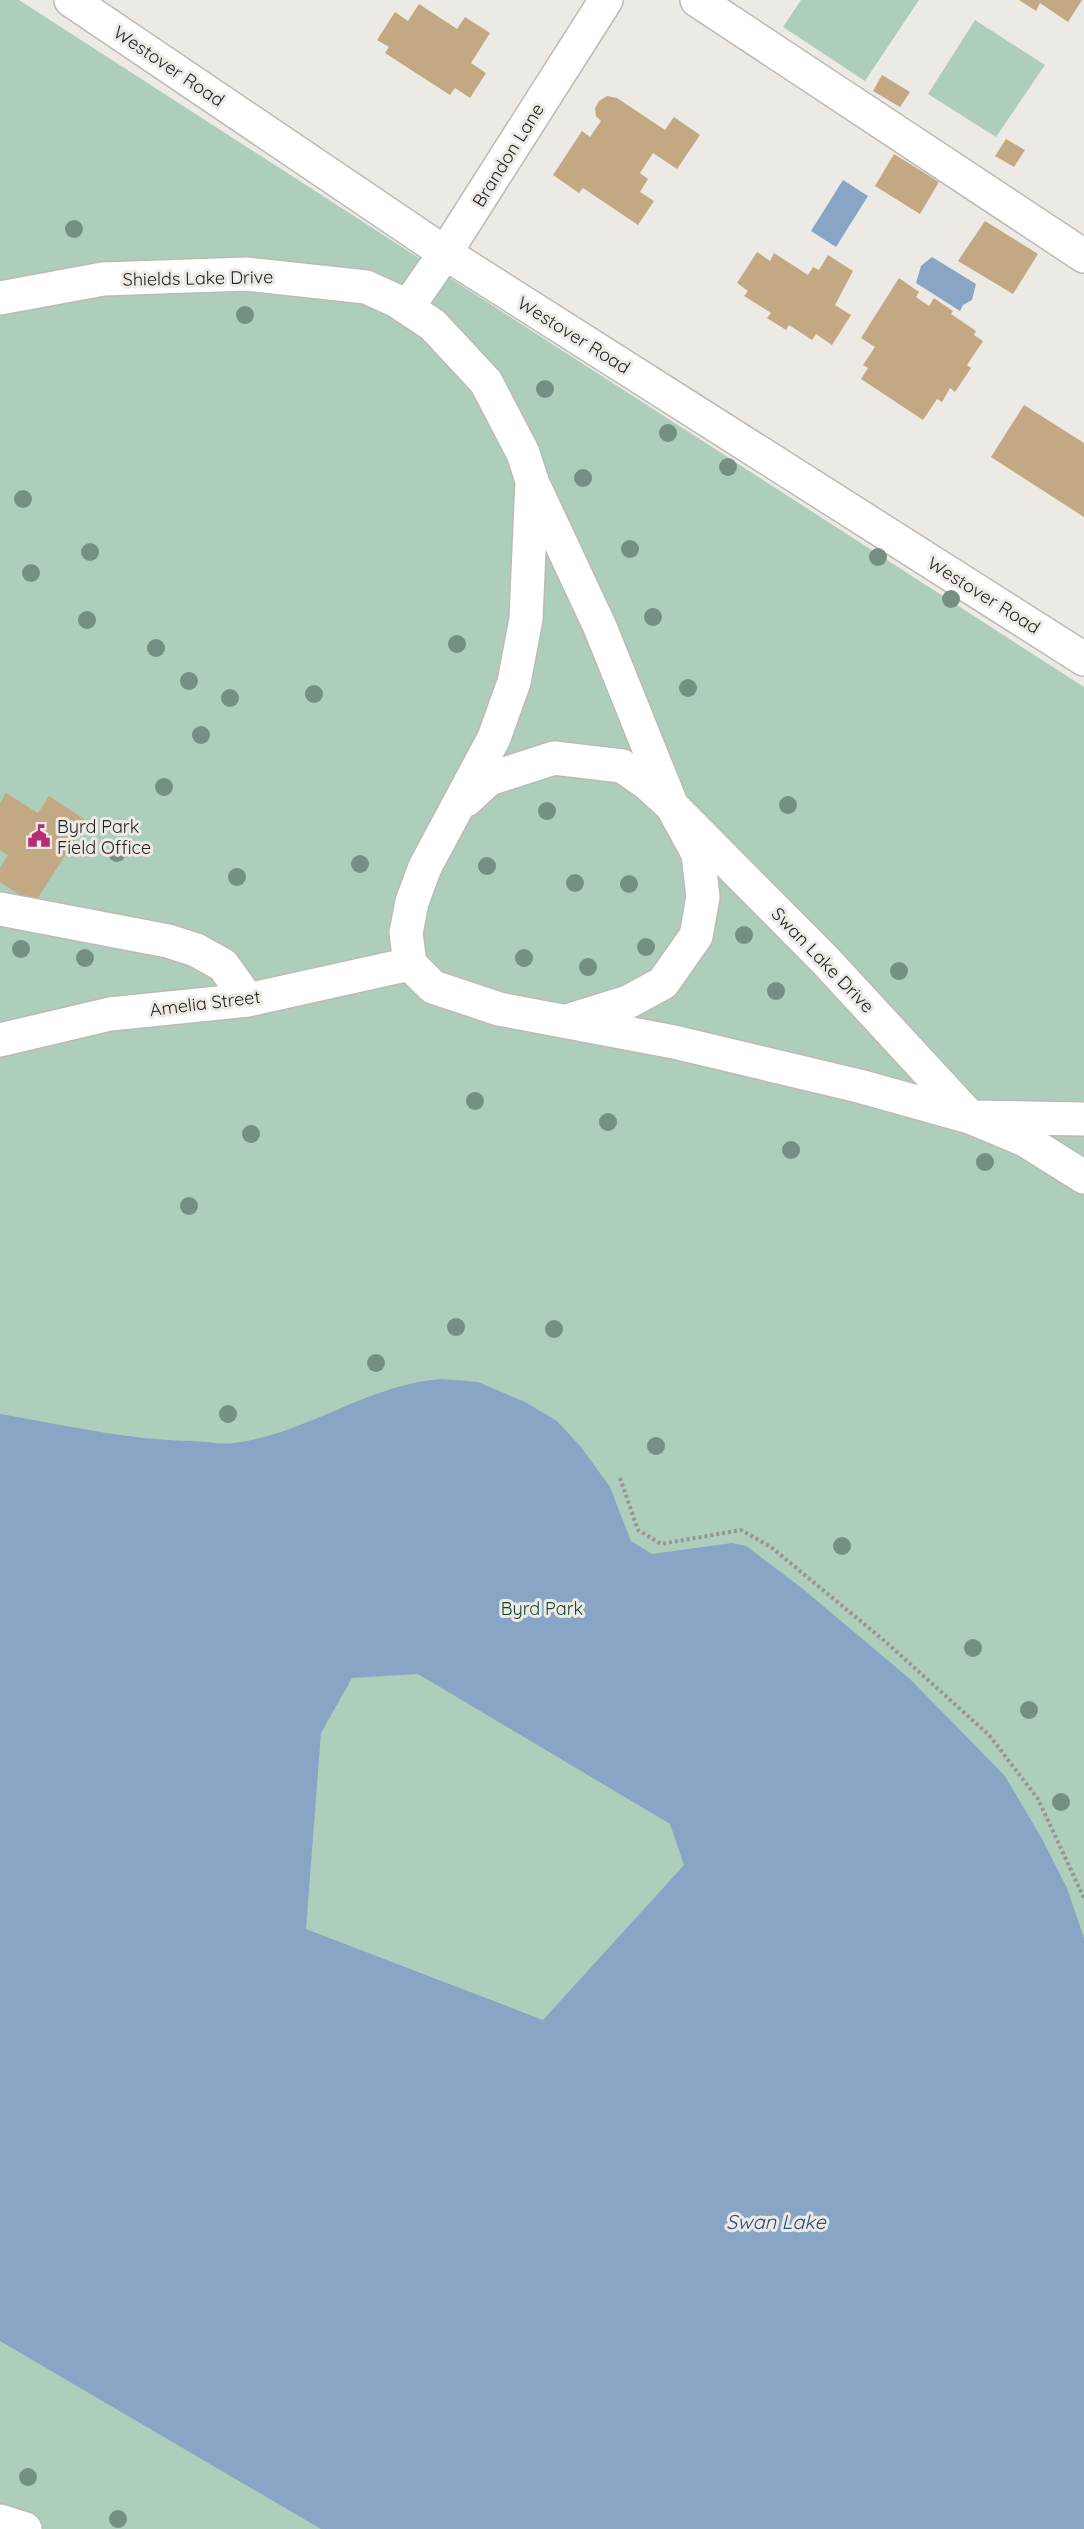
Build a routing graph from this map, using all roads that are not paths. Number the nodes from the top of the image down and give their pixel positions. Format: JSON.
{"nodes":[{"id":1,"x":71,"y":0,"type":"edge"},
{"id":2,"x":606,"y":0,"type":"edge"},
{"id":3,"x":697,"y":0,"type":"edge"},
{"id":4,"x":445,"y":253,"type":"junction"},
{"id":5,"x":1084,"y":256,"type":"edge"},
{"id":6,"x":0,"y":298,"type":"edge"},
{"id":7,"x":407,"y":308,"type":"junction"},
{"id":8,"x":532,"y":481,"type":"junction"},
{"id":9,"x":1084,"y":659,"type":"edge"},
{"id":10,"x":672,"y":806,"type":"junction"},
{"id":11,"x":457,"y":810,"type":"junction"},
{"id":12,"x":0,"y":909,"type":"edge"},
{"id":13,"x":410,"y":964,"type":"junction"},
{"id":14,"x":248,"y":1000,"type":"junction"},
{"id":15,"x":566,"y":1022,"type":"junction"},
{"id":16,"x":0,"y":1040,"type":"edge"},
{"id":17,"x":970,"y":1117,"type":"junction"},
{"id":18,"x":1084,"y":1119,"type":"edge"},
{"id":19,"x":1084,"y":1177,"type":"edge"},
{"id":20,"x":0,"y":2521,"type":"edge"},
{"id":21,"x":25,"y":2529,"type":"edge"}],
"edges":[{"from":1,"to":4,"type":"street","name":"Westover Road"},
{"from":2,"to":4,"type":"street","name":"Brandon Lane"},
{"from":3,"to":5,"type":"street"},
{"from":4,"to":7,"type":"street","name":"Brandon Lane"},
{"from":4,"to":9,"type":"street","name":"Westover Road"},
{"from":6,"to":7,"type":"street","name":"Shields Lake Drive"},
{"from":7,"to":8,"type":"street","name":"Shields Lake Drive"},
{"from":8,"to":10,"type":"street","name":"Swan Lake Drive"},
{"from":8,"to":11,"type":"street","name":"Shields Lake Drive"},
{"from":10,"to":11,"type":"street","name":"Shields Lake Drive"},
{"from":10,"to":15,"type":"street","name":"Swan Lake Drive"},
{"from":10,"to":17,"type":"street","name":"Swan Lake Drive"},
{"from":11,"to":13,"type":"street","name":"Shields Lake Drive"},
{"from":12,"to":14,"type":"street"},
{"from":13,"to":14,"type":"street","name":"Amelia Street"},
{"from":13,"to":15,"type":"street","name":"Swan Lake Drive"},
{"from":14,"to":16,"type":"street","name":"Amelia Street"},
{"from":15,"to":17,"type":"street","name":"Swan Lake Drive"},
{"from":17,"to":18,"type":"street","name":"Swan Lake Drive"},
{"from":17,"to":19,"type":"street","name":"Swan Lake Drive"},
{"from":20,"to":21,"type":"street"}]}
